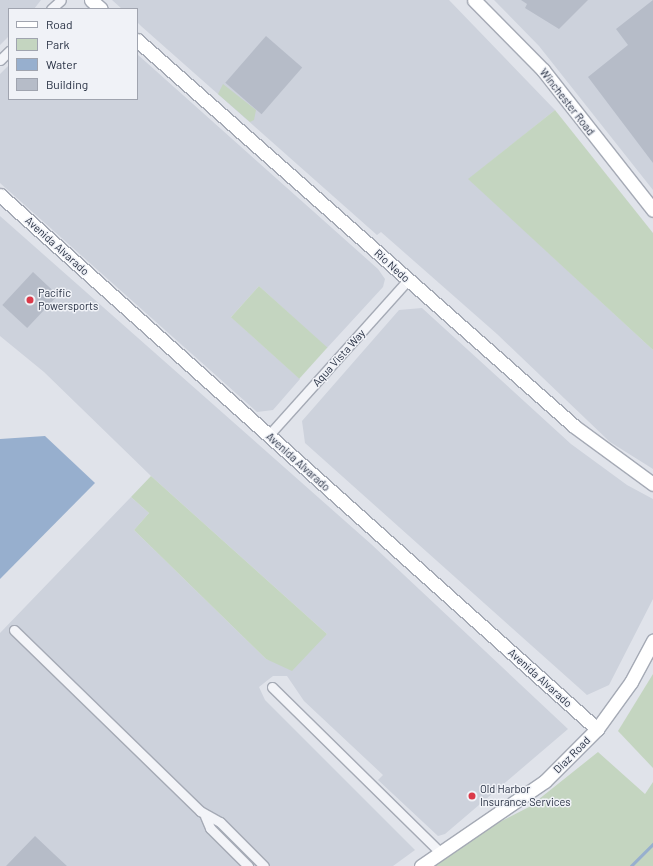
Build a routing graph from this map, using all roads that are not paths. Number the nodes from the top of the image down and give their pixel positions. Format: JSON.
{"nodes":[{"id":1,"x":60,"y":0,"type":"edge"},
{"id":2,"x":91,"y":0,"type":"edge"},
{"id":3,"x":474,"y":0,"type":"edge"},
{"id":4,"x":52,"y":8,"type":"edge"},
{"id":5,"x":100,"y":8,"type":"edge"},
{"id":6,"x":138,"y":41,"type":"edge"},
{"id":7,"x":8,"y":51,"type":"edge"},
{"id":8,"x":0,"y":60,"type":"edge"},
{"id":9,"x":0,"y":196,"type":"edge"},
{"id":10,"x":653,"y":210,"type":"edge"},
{"id":11,"x":408,"y":280,"type":"junction"},
{"id":12,"x":268,"y":436,"type":"junction"},
{"id":13,"x":653,"y":484,"type":"edge"},
{"id":14,"x":14,"y":630,"type":"dead end"},
{"id":15,"x":653,"y":641,"type":"edge"},
{"id":16,"x":272,"y":687,"type":"dead end"},
{"id":17,"x":598,"y":729,"type":"junction"},
{"id":18,"x":205,"y":816,"type":"junction"},
{"id":19,"x":440,"y":852,"type":"junction"},
{"id":20,"x":248,"y":866,"type":"edge"},
{"id":21,"x":264,"y":866,"type":"edge"},
{"id":22,"x":420,"y":866,"type":"edge"}],
"edges":[{"from":1,"to":4,"type":"street"},
{"from":2,"to":5,"type":"street"},
{"from":3,"to":10,"type":"street","name":"Winchester Road"},
{"from":6,"to":11,"type":"street","name":"Rio Nedo"},
{"from":7,"to":8,"type":"street"},
{"from":9,"to":12,"type":"street","name":"Avenida Alvarado"},
{"from":11,"to":12,"type":"street","name":"Aqua Vista Way"},
{"from":11,"to":13,"type":"street","name":"Rio Nedo"},
{"from":12,"to":17,"type":"street","name":"Avenida Alvarado"},
{"from":14,"to":18,"type":"street"},
{"from":15,"to":17,"type":"street","name":"Diaz Road"},
{"from":16,"to":19,"type":"street"},
{"from":17,"to":19,"type":"street","name":"Diaz Road"},
{"from":18,"to":20,"type":"street"},
{"from":18,"to":21,"type":"street"},
{"from":19,"to":22,"type":"street","name":"Diaz Road"}]}
